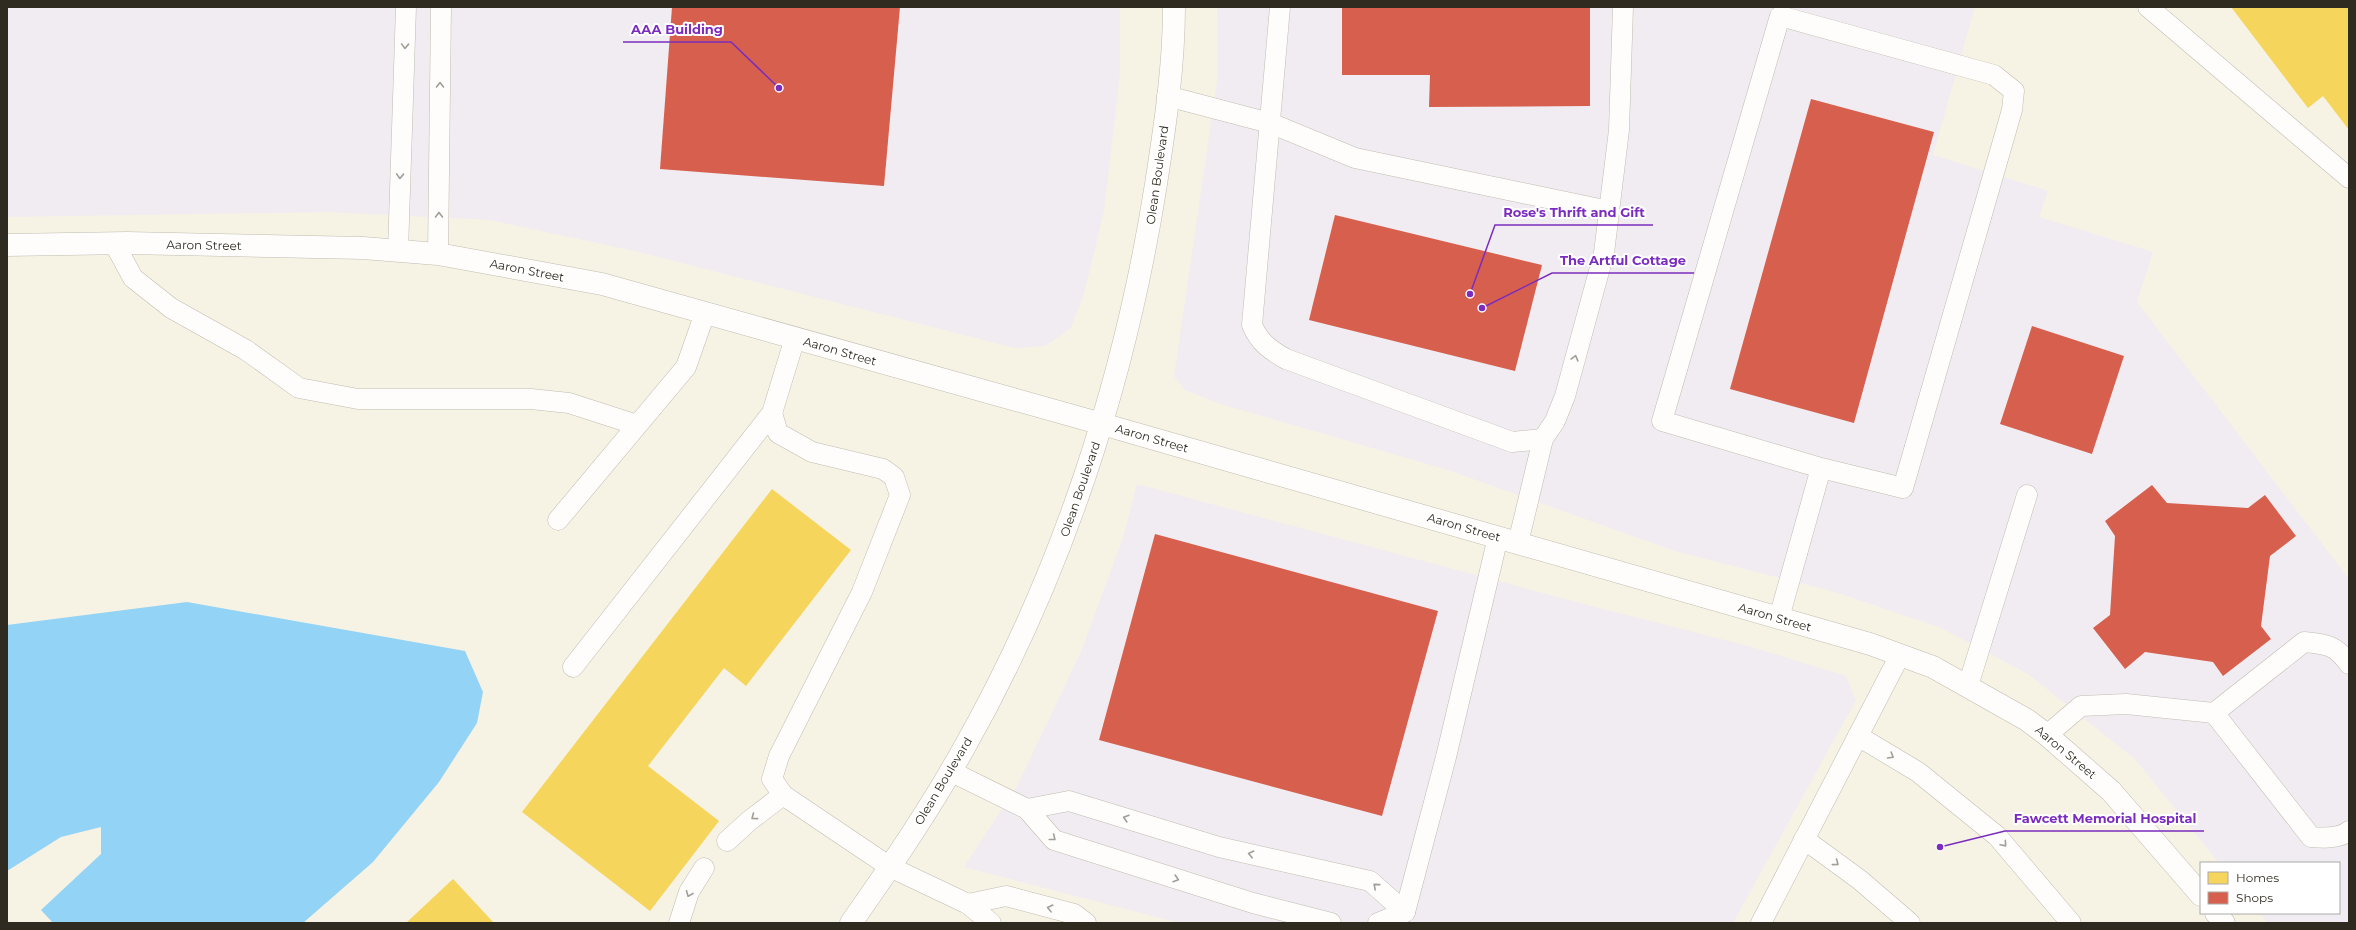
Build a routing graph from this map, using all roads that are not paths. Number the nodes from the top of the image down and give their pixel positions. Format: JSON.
{"nodes":[{"id":1,"x":406,"y":7,"type":"edge"},
{"id":2,"x":440,"y":7,"type":"edge"},
{"id":3,"x":1174,"y":7,"type":"edge"},
{"id":4,"x":1280,"y":7,"type":"edge"},
{"id":5,"x":1623,"y":7,"type":"edge"},
{"id":6,"x":2148,"y":7,"type":"edge"},
{"id":7,"x":1167,"y":96,"type":"junction"},
{"id":8,"x":1270,"y":123,"type":"junction"},
{"id":9,"x":2349,"y":178,"type":"edge"},
{"id":10,"x":1609,"y":211,"type":"junction"},
{"id":11,"x":114,"y":243,"type":"junction"},
{"id":12,"x":7,"y":245,"type":"edge"},
{"id":13,"x":398,"y":251,"type":"junction"},
{"id":14,"x":438,"y":254,"type":"junction"},
{"id":15,"x":705,"y":313,"type":"junction"},
{"id":16,"x":795,"y":338,"type":"junction"},
{"id":17,"x":772,"y":413,"type":"junction"},
{"id":18,"x":1102,"y":424,"type":"junction"},
{"id":19,"x":637,"y":425,"type":"junction"},
{"id":20,"x":1543,"y":439,"type":"junction"},
{"id":21,"x":1821,"y":468,"type":"junction"},
{"id":22,"x":2027,"y":495,"type":"dead end"},
{"id":23,"x":558,"y":520,"type":"dead end"},
{"id":24,"x":1508,"y":540,"type":"junction"},
{"id":25,"x":1779,"y":618,"type":"junction"},
{"id":26,"x":1900,"y":655,"type":"junction"},
{"id":27,"x":2349,"y":664,"type":"edge"},
{"id":28,"x":573,"y":668,"type":"dead end"},
{"id":29,"x":1968,"y":686,"type":"junction"},
{"id":30,"x":2214,"y":713,"type":"junction"},
{"id":31,"x":2047,"y":735,"type":"junction"},
{"id":32,"x":1858,"y":736,"type":"junction"},
{"id":33,"x":950,"y":771,"type":"junction"},
{"id":34,"x":783,"y":795,"type":"junction"},
{"id":35,"x":1027,"y":809,"type":"junction"},
{"id":36,"x":2349,"y":831,"type":"edge"},
{"id":37,"x":1804,"y":839,"type":"junction"},
{"id":38,"x":727,"y":841,"type":"dead end"},
{"id":39,"x":890,"y":867,"type":"junction"},
{"id":40,"x":704,"y":868,"type":"dead end"},
{"id":41,"x":2200,"y":894,"type":"edge"},
{"id":42,"x":968,"y":904,"type":"junction"},
{"id":43,"x":1405,"y":912,"type":"junction"},
{"id":44,"x":2217,"y":914,"type":"edge"},
{"id":45,"x":679,"y":923,"type":"edge"},
{"id":46,"x":851,"y":923,"type":"edge"},
{"id":47,"x":990,"y":923,"type":"edge"},
{"id":48,"x":1086,"y":923,"type":"edge"},
{"id":49,"x":1331,"y":923,"type":"edge"},
{"id":50,"x":1378,"y":923,"type":"edge"},
{"id":51,"x":1761,"y":923,"type":"edge"},
{"id":52,"x":1910,"y":923,"type":"edge"},
{"id":53,"x":2071,"y":923,"type":"edge"},
{"id":54,"x":2224,"y":923,"type":"edge"}],
"edges":[{"from":1,"to":13,"type":"lane","one_way":true},
{"from":14,"to":2,"type":"lane","one_way":true},
{"from":3,"to":7,"type":"street","name":"Olean Boulevard"},
{"from":4,"to":8,"type":"lane"},
{"from":5,"to":10,"type":"lane"},
{"from":6,"to":9,"type":"lane"},
{"from":7,"to":8,"type":"lane"},
{"from":7,"to":18,"type":"street","name":"Olean Boulevard"},
{"from":8,"to":10,"type":"lane"},
{"from":8,"to":20,"type":"lane"},
{"from":20,"to":10,"type":"lane","one_way":true},
{"from":11,"to":12,"type":"street","name":"Aaron Street"},
{"from":11,"to":13,"type":"street","name":"Aaron Street"},
{"from":11,"to":19,"type":"lane"},
{"from":13,"to":14,"type":"street","name":"Aaron Street"},
{"from":14,"to":15,"type":"street","name":"Aaron Street"},
{"from":15,"to":16,"type":"street","name":"Aaron Street"},
{"from":15,"to":19,"type":"lane"},
{"from":16,"to":17,"type":"lane"},
{"from":16,"to":18,"type":"street","name":"Aaron Street"},
{"from":17,"to":28,"type":"lane"},
{"from":17,"to":34,"type":"lane"},
{"from":18,"to":24,"type":"street","name":"Aaron Street"},
{"from":18,"to":33,"type":"street","name":"Olean Boulevard"},
{"from":19,"to":23,"type":"lane"},
{"from":20,"to":24,"type":"lane"},
{"from":21,"to":21,"type":"lane"},
{"from":21,"to":25,"type":"lane"},
{"from":22,"to":29,"type":"lane"},
{"from":24,"to":25,"type":"street","name":"Aaron Street"},
{"from":24,"to":43,"type":"lane"},
{"from":25,"to":26,"type":"street","name":"Aaron Street"},
{"from":26,"to":29,"type":"street","name":"Aaron Street"},
{"from":26,"to":32,"type":"lane"},
{"from":27,"to":30,"type":"lane"},
{"from":29,"to":31,"type":"street","name":"Aaron Street"},
{"from":30,"to":31,"type":"lane"},
{"from":30,"to":36,"type":"lane"},
{"from":31,"to":41,"type":"street","name":"Aaron Street"},
{"from":32,"to":37,"type":"lane"},
{"from":32,"to":53,"type":"lane","one_way":true},
{"from":33,"to":35,"type":"lane"},
{"from":33,"to":39,"type":"street","name":"Olean Boulevard"},
{"from":34,"to":38,"type":"lane","one_way":true},
{"from":34,"to":39,"type":"lane"},
{"from":43,"to":35,"type":"lane","one_way":true},
{"from":35,"to":49,"type":"lane","one_way":true},
{"from":37,"to":51,"type":"lane"},
{"from":37,"to":52,"type":"lane","one_way":true},
{"from":39,"to":42,"type":"lane"},
{"from":39,"to":46,"type":"street","name":"Olean Boulevard"},
{"from":40,"to":45,"type":"lane","one_way":true},
{"from":42,"to":47,"type":"lane"},
{"from":48,"to":42,"type":"lane","one_way":true},
{"from":43,"to":50,"type":"lane"},
{"from":44,"to":54,"type":"street"}]}
